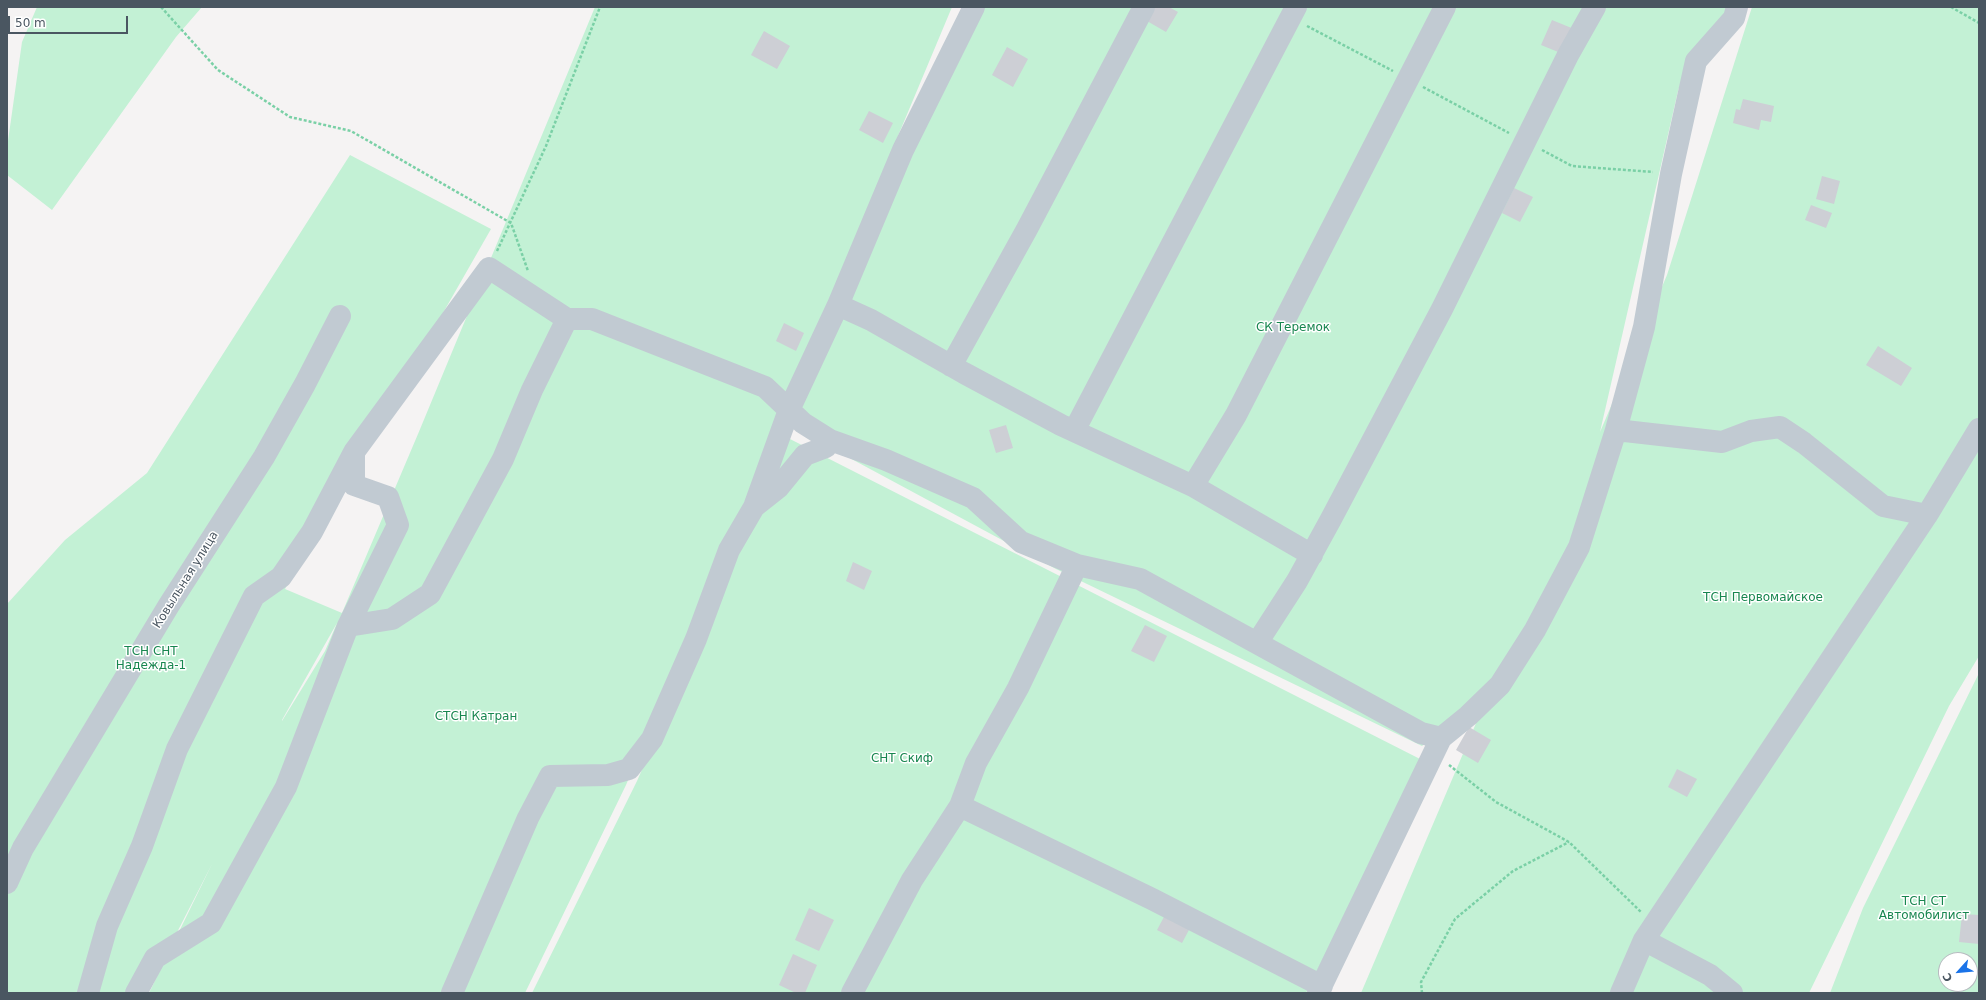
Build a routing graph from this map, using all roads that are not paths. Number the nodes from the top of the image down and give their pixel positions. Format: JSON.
{"nodes":[{"id":1,"x":974,"y":7,"type":"edge"},
{"id":2,"x":1144,"y":7,"type":"edge"},
{"id":3,"x":1445,"y":7,"type":"edge"},
{"id":4,"x":1595,"y":7,"type":"edge"},
{"id":5,"x":1737,"y":7,"type":"edge"},
{"id":6,"x":1298,"y":14,"type":"edge"},
{"id":7,"x":838,"y":305,"type":"junction"},
{"id":8,"x":340,"y":316,"type":"dead end"},
{"id":9,"x":567,"y":319,"type":"junction"},
{"id":10,"x":950,"y":366,"type":"junction"},
{"id":11,"x":789,"y":410,"type":"junction"},
{"id":12,"x":1979,"y":429,"type":"edge"},
{"id":13,"x":1616,"y":430,"type":"junction"},
{"id":14,"x":1074,"y":431,"type":"junction"},
{"id":15,"x":830,"y":440,"type":"junction"},
{"id":16,"x":354,"y":452,"type":"junction"},
{"id":17,"x":1193,"y":486,"type":"junction"},
{"id":18,"x":754,"y":507,"type":"junction"},
{"id":19,"x":1927,"y":514,"type":"junction"},
{"id":20,"x":1312,"y":555,"type":"junction"},
{"id":21,"x":1077,"y":565,"type":"junction"},
{"id":22,"x":348,"y":626,"type":"junction"},
{"id":23,"x":1257,"y":643,"type":"junction"},
{"id":24,"x":1438,"y":746,"type":"junction"},
{"id":25,"x":960,"y":806,"type":"junction"},
{"id":26,"x":7,"y":883,"type":"edge"},
{"id":27,"x":1649,"y":933,"type":"junction"},
{"id":28,"x":1320,"y":989,"type":"edge"},
{"id":29,"x":88,"y":993,"type":"edge"},
{"id":30,"x":136,"y":993,"type":"edge"},
{"id":31,"x":452,"y":993,"type":"edge"},
{"id":32,"x":852,"y":993,"type":"edge"},
{"id":33,"x":1621,"y":993,"type":"edge"},
{"id":34,"x":1732,"y":993,"type":"edge"}],
"edges":[{"from":1,"to":7,"type":"lane"},
{"from":2,"to":10,"type":"lane"},
{"from":3,"to":17,"type":"lane"},
{"from":4,"to":20,"type":"lane"},
{"from":5,"to":13,"type":"lane"},
{"from":6,"to":14,"type":"lane"},
{"from":7,"to":10,"type":"lane"},
{"from":7,"to":11,"type":"lane"},
{"from":8,"to":26,"type":"lane","name":"Ковыльная улица"},
{"from":9,"to":11,"type":"lane"},
{"from":9,"to":16,"type":"lane"},
{"from":9,"to":22,"type":"lane"},
{"from":10,"to":14,"type":"lane"},
{"from":11,"to":15,"type":"lane"},
{"from":11,"to":18,"type":"lane"},
{"from":12,"to":19,"type":"lane"},
{"from":13,"to":19,"type":"lane"},
{"from":13,"to":24,"type":"lane"},
{"from":14,"to":17,"type":"lane"},
{"from":15,"to":18,"type":"lane"},
{"from":15,"to":21,"type":"lane"},
{"from":16,"to":22,"type":"lane"},
{"from":16,"to":29,"type":"lane"},
{"from":17,"to":20,"type":"lane"},
{"from":18,"to":31,"type":"lane"},
{"from":19,"to":27,"type":"lane"},
{"from":20,"to":23,"type":"lane"},
{"from":21,"to":23,"type":"lane"},
{"from":21,"to":25,"type":"lane"},
{"from":22,"to":30,"type":"lane"},
{"from":23,"to":24,"type":"lane"},
{"from":24,"to":28,"type":"lane"},
{"from":25,"to":28,"type":"lane"},
{"from":25,"to":32,"type":"lane"},
{"from":27,"to":33,"type":"lane"},
{"from":27,"to":34,"type":"lane"}]}
